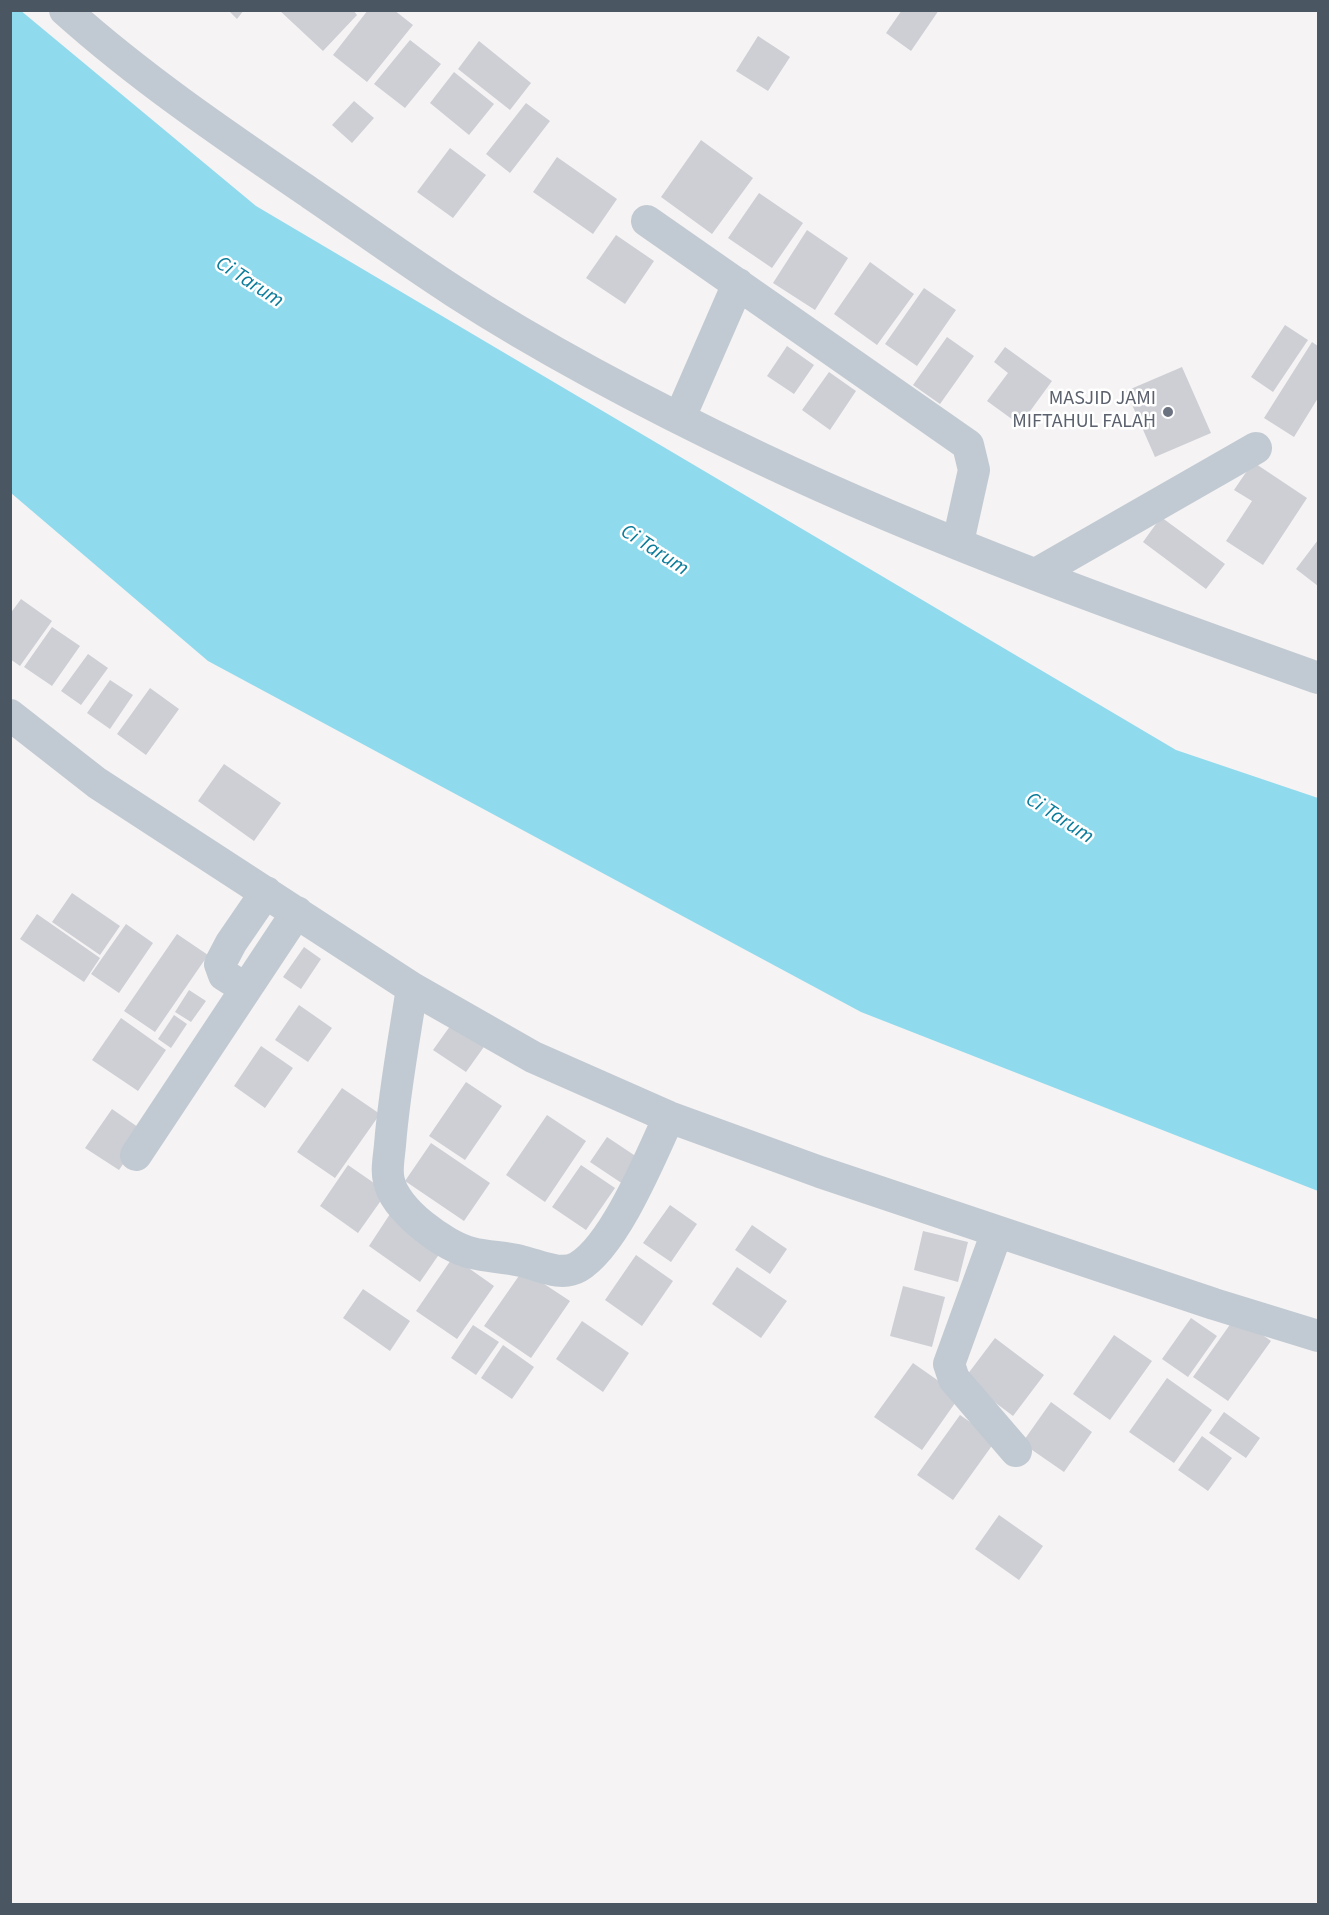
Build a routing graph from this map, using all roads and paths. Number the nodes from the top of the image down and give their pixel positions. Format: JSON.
{"nodes":[{"id":1,"x":65,"y":10,"type":"edge"},
{"id":2,"x":647,"y":221,"type":"dead end"},
{"id":3,"x":738,"y":284,"type":"junction"},
{"id":4,"x":680,"y":417,"type":"junction"},
{"id":5,"x":1256,"y":448,"type":"dead end"},
{"id":6,"x":958,"y":542,"type":"junction"},
{"id":7,"x":1036,"y":574,"type":"junction"},
{"id":8,"x":1318,"y":678,"type":"edge"},
{"id":9,"x":10,"y":715,"type":"edge"},
{"id":10,"x":266,"y":892,"type":"junction"},
{"id":11,"x":297,"y":912,"type":"junction"},
{"id":12,"x":412,"y":988,"type":"junction"},
{"id":13,"x":246,"y":989,"type":"junction"},
{"id":14,"x":669,"y":1117,"type":"junction"},
{"id":15,"x":136,"y":1155,"type":"dead end"},
{"id":16,"x":998,"y":1232,"type":"junction"},
{"id":17,"x":1318,"y":1336,"type":"edge"},
{"id":18,"x":1016,"y":1451,"type":"dead end"}],
"edges":[{"from":1,"to":4,"type":"street"},
{"from":2,"to":3,"type":"street"},
{"from":3,"to":4,"type":"street"},
{"from":3,"to":6,"type":"street"},
{"from":4,"to":6,"type":"street"},
{"from":5,"to":7,"type":"street"},
{"from":6,"to":7,"type":"street"},
{"from":7,"to":8,"type":"street"},
{"from":9,"to":10,"type":"street"},
{"from":10,"to":11,"type":"street"},
{"from":10,"to":13,"type":"street"},
{"from":11,"to":12,"type":"street"},
{"from":11,"to":13,"type":"street"},
{"from":12,"to":14,"type":"street"},
{"from":12,"to":14,"type":"street"},
{"from":13,"to":15,"type":"street"},
{"from":14,"to":16,"type":"street"},
{"from":16,"to":17,"type":"street"},
{"from":16,"to":18,"type":"street"}]}
